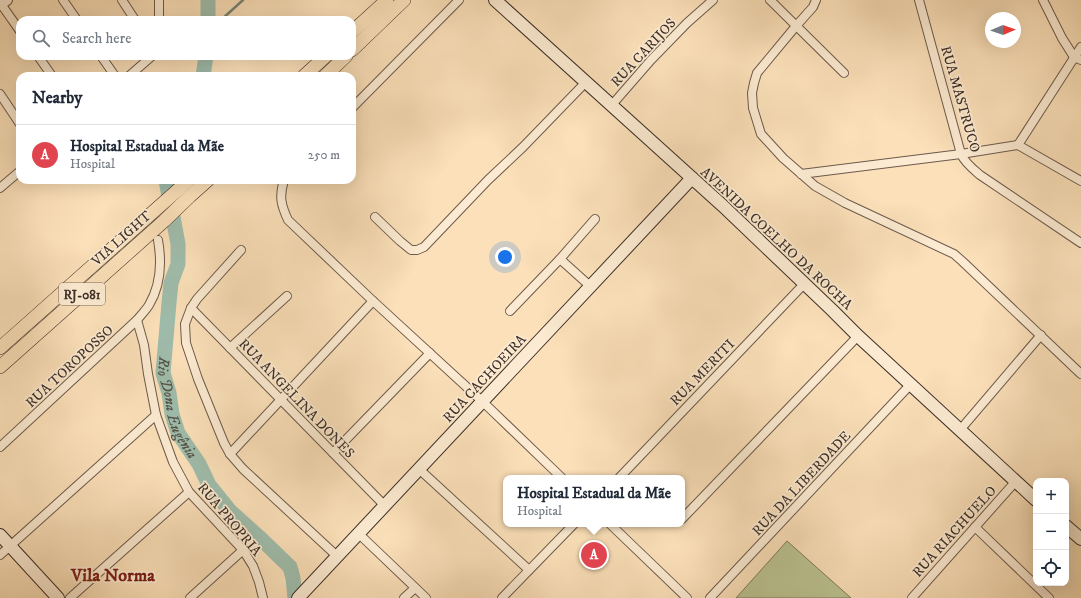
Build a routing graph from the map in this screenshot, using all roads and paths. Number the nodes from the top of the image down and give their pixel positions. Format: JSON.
{"nodes":[{"id":1,"x":7,"y":0,"type":"edge"},
{"id":2,"x":63,"y":0,"type":"edge"},
{"id":3,"x":122,"y":0,"type":"edge"},
{"id":4,"x":159,"y":0,"type":"edge"},
{"id":5,"x":387,"y":0,"type":"edge"},
{"id":6,"x":404,"y":0,"type":"edge"},
{"id":7,"x":459,"y":0,"type":"edge"},
{"id":8,"x":495,"y":0,"type":"edge"},
{"id":9,"x":713,"y":0,"type":"edge"},
{"id":10,"x":770,"y":0,"type":"edge"},
{"id":11,"x":816,"y":0,"type":"edge"},
{"id":12,"x":920,"y":0,"type":"edge"},
{"id":13,"x":1043,"y":0,"type":"edge"},
{"id":14,"x":0,"y":5,"type":"edge"},
{"id":15,"x":74,"y":16,"type":"edge"},
{"id":16,"x":133,"y":16,"type":"edge"},
{"id":17,"x":157,"y":16,"type":"edge"},
{"id":18,"x":16,"y":26,"type":"edge"},
{"id":19,"x":796,"y":26,"type":"junction"},
{"id":20,"x":356,"y":28,"type":"edge"},
{"id":21,"x":356,"y":46,"type":"edge"},
{"id":22,"x":1081,"y":47,"type":"edge"},
{"id":23,"x":1078,"y":59,"type":"edge"},
{"id":24,"x":41,"y":60,"type":"edge"},
{"id":25,"x":104,"y":60,"type":"edge"},
{"id":26,"x":147,"y":60,"type":"edge"},
{"id":27,"x":322,"y":60,"type":"edge"},
{"id":28,"x":342,"y":60,"type":"edge"},
{"id":29,"x":49,"y":72,"type":"edge"},
{"id":30,"x":112,"y":72,"type":"edge"},
{"id":31,"x":134,"y":72,"type":"edge"},
{"id":32,"x":308,"y":72,"type":"edge"},
{"id":33,"x":329,"y":72,"type":"edge"},
{"id":34,"x":844,"y":73,"type":"dead end"},
{"id":35,"x":586,"y":83,"type":"junction"},
{"id":36,"x":0,"y":94,"type":"edge"},
{"id":37,"x":356,"y":104,"type":"edge"},
{"id":38,"x":611,"y":106,"type":"junction"},
{"id":39,"x":16,"y":118,"type":"edge"},
{"id":40,"x":1018,"y":145,"type":"junction"},
{"id":41,"x":961,"y":154,"type":"junction"},
{"id":42,"x":16,"y":174,"type":"edge"},
{"id":43,"x":801,"y":174,"type":"junction"},
{"id":44,"x":692,"y":178,"type":"junction"},
{"id":45,"x":1081,"y":181,"type":"edge"},
{"id":46,"x":185,"y":184,"type":"edge"},
{"id":47,"x":204,"y":184,"type":"edge"},
{"id":48,"x":283,"y":184,"type":"edge"},
{"id":49,"x":0,"y":188,"type":"edge"},
{"id":50,"x":375,"y":217,"type":"dead end"},
{"id":51,"x":595,"y":219,"type":"dead end"},
{"id":52,"x":158,"y":240,"type":"dead end"},
{"id":53,"x":1081,"y":243,"type":"edge"},
{"id":54,"x":241,"y":250,"type":"dead end"},
{"id":55,"x":560,"y":258,"type":"junction"},
{"id":56,"x":804,"y":284,"type":"junction"},
{"id":57,"x":590,"y":286,"type":"junction"},
{"id":58,"x":287,"y":296,"type":"dead end"},
{"id":59,"x":373,"y":301,"type":"junction"},
{"id":60,"x":191,"y":308,"type":"junction"},
{"id":61,"x":510,"y":311,"type":"dead end"},
{"id":62,"x":138,"y":320,"type":"junction"},
{"id":63,"x":1040,"y":335,"type":"junction"},
{"id":64,"x":858,"y":336,"type":"junction"},
{"id":65,"x":0,"y":348,"type":"edge"},
{"id":66,"x":230,"y":348,"type":"junction"},
{"id":67,"x":430,"y":353,"type":"junction"},
{"id":68,"x":0,"y":367,"type":"edge"},
{"id":69,"x":1081,"y":374,"type":"edge"},
{"id":70,"x":910,"y":385,"type":"junction"},
{"id":71,"x":281,"y":400,"type":"junction"},
{"id":72,"x":483,"y":402,"type":"junction"},
{"id":73,"x":156,"y":415,"type":"junction"},
{"id":74,"x":960,"y":430,"type":"junction"},
{"id":75,"x":0,"y":447,"type":"edge"},
{"id":76,"x":333,"y":453,"type":"junction"},
{"id":77,"x":230,"y":454,"type":"junction"},
{"id":78,"x":419,"y":469,"type":"junction"},
{"id":79,"x":559,"y":475,"type":"edge"},
{"id":80,"x":622,"y":475,"type":"edge"},
{"id":81,"x":1016,"y":481,"type":"junction"},
{"id":82,"x":189,"y":492,"type":"junction"},
{"id":83,"x":1033,"y":497,"type":"edge"},
{"id":84,"x":385,"y":506,"type":"junction"},
{"id":85,"x":685,"y":516,"type":"edge"},
{"id":86,"x":571,"y":527,"type":"edge"},
{"id":87,"x":613,"y":527,"type":"edge"},
{"id":88,"x":975,"y":527,"type":"junction"},
{"id":89,"x":1069,"y":529,"type":"edge"},
{"id":90,"x":359,"y":534,"type":"junction"},
{"id":91,"x":0,"y":535,"type":"edge"},
{"id":92,"x":1081,"y":539,"type":"edge"},
{"id":93,"x":10,"y":546,"type":"junction"},
{"id":94,"x":243,"y":550,"type":"junction"},
{"id":95,"x":0,"y":554,"type":"edge"},
{"id":96,"x":338,"y":557,"type":"junction"},
{"id":97,"x":529,"y":570,"type":"junction"},
{"id":98,"x":415,"y":588,"type":"junction"},
{"id":99,"x":916,"y":596,"type":"edge"},
{"id":100,"x":58,"y":598,"type":"edge"},
{"id":101,"x":70,"y":598,"type":"edge"},
{"id":102,"x":190,"y":598,"type":"edge"},
{"id":103,"x":263,"y":598,"type":"edge"},
{"id":104,"x":298,"y":598,"type":"edge"},
{"id":105,"x":404,"y":598,"type":"edge"},
{"id":106,"x":426,"y":598,"type":"edge"},
{"id":107,"x":502,"y":598,"type":"edge"},
{"id":108,"x":687,"y":598,"type":"edge"},
{"id":109,"x":710,"y":598,"type":"edge"},
{"id":110,"x":1049,"y":598,"type":"edge"}],
"edges":[{"from":1,"to":14,"type":"street"},
{"from":2,"to":15,"type":"street"},
{"from":3,"to":16,"type":"street"},
{"from":4,"to":17,"type":"street"},
{"from":5,"to":20,"type":"main road"},
{"from":6,"to":21,"type":"main road"},
{"from":7,"to":37,"type":"street"},
{"from":8,"to":35,"type":"main road","name":"AVENIDA COELHO DA ROCHA"},
{"from":9,"to":38,"type":"street","name":"RUA CARIJOS"},
{"from":10,"to":19,"type":"street"},
{"from":11,"to":19,"type":"street"},
{"from":12,"to":41,"type":"street","name":"RUA MASTRUCO"},
{"from":13,"to":23,"type":"street"},
{"from":14,"to":18,"type":"street"},
{"from":19,"to":34,"type":"street"},
{"from":19,"to":43,"type":"street"},
{"from":22,"to":23,"type":"street"},
{"from":23,"to":40,"type":"street"},
{"from":24,"to":29,"type":"street"},
{"from":25,"to":30,"type":"street"},
{"from":26,"to":31,"type":"street"},
{"from":27,"to":32,"type":"main road"},
{"from":28,"to":33,"type":"main road"},
{"from":35,"to":38,"type":"main road","name":"AVENIDA COELHO DA ROCHA"},
{"from":35,"to":50,"type":"street"},
{"from":36,"to":39,"type":"street"},
{"from":38,"to":44,"type":"main road","name":"AVENIDA COELHO DA ROCHA"},
{"from":40,"to":41,"type":"street"},
{"from":40,"to":45,"type":"street"},
{"from":41,"to":43,"type":"street"},
{"from":41,"to":53,"type":"street","name":"RUA MASTRUCO"},
{"from":42,"to":49,"type":"street"},
{"from":43,"to":63,"type":"street"},
{"from":44,"to":56,"type":"main road","name":"AVENIDA COELHO DA ROCHA"},
{"from":44,"to":57,"type":"main road","name":"RUA CACHOEIRA"},
{"from":46,"to":65,"type":"main road","name":"VIA LIGHT","number":"RJ-081"},
{"from":47,"to":68,"type":"main road","name":"VIA LIGHT","number":"RJ-081"},
{"from":48,"to":59,"type":"street"},
{"from":51,"to":55,"type":"street"},
{"from":52,"to":62,"type":"street","name":"RUA TOROPOSSO"},
{"from":54,"to":60,"type":"street"},
{"from":55,"to":57,"type":"street"},
{"from":55,"to":61,"type":"street"},
{"from":56,"to":64,"type":"main road","name":"AVENIDA COELHO DA ROCHA"},
{"from":56,"to":80,"type":"street","name":"RUA MERITI"},
{"from":57,"to":72,"type":"main road","name":"RUA CACHOEIRA"},
{"from":58,"to":66,"type":"street"},
{"from":59,"to":67,"type":"street"},
{"from":59,"to":71,"type":"street"},
{"from":60,"to":66,"type":"street","name":"RUA ANGELINA DONES"},
{"from":60,"to":77,"type":"street"},
{"from":62,"to":73,"type":"street","name":"RUA PROPRIA"},
{"from":62,"to":75,"type":"street","name":"RUA TOROPOSSO"},
{"from":63,"to":69,"type":"street"},
{"from":63,"to":74,"type":"street"},
{"from":64,"to":70,"type":"main road","name":"AVENIDA COELHO DA ROCHA"},
{"from":64,"to":85,"type":"street"},
{"from":66,"to":71,"type":"street","name":"RUA ANGELINA DONES"},
{"from":67,"to":72,"type":"street"},
{"from":67,"to":76,"type":"street"},
{"from":70,"to":74,"type":"main road","name":"AVENIDA COELHO DA ROCHA"},
{"from":70,"to":109,"type":"street","name":"RUA DA LIBERDADE"},
{"from":71,"to":76,"type":"street","name":"RUA ANGELINA DONES"},
{"from":71,"to":77,"type":"street"},
{"from":72,"to":78,"type":"main road","name":"RUA CACHOEIRA"},
{"from":72,"to":79,"type":"street"},
{"from":73,"to":82,"type":"street","name":"RUA PROPRIA"},
{"from":73,"to":93,"type":"street"},
{"from":74,"to":81,"type":"main road","name":"AVENIDA COELHO DA ROCHA"},
{"from":76,"to":84,"type":"street","name":"RUA ANGELINA DONES"},
{"from":77,"to":96,"type":"street"},
{"from":78,"to":84,"type":"main road","name":"RUA CACHOEIRA"},
{"from":78,"to":97,"type":"street"},
{"from":81,"to":83,"type":"main road","name":"AVENIDA COELHO DA ROCHA"},
{"from":81,"to":88,"type":"street","name":"RUA RIACHUELO"},
{"from":82,"to":94,"type":"street","name":"RUA PROPRIA"},
{"from":82,"to":101,"type":"street"},
{"from":84,"to":90,"type":"main road","name":"RUA CACHOEIRA"},
{"from":86,"to":97,"type":"street"},
{"from":87,"to":108,"type":"street"},
{"from":88,"to":99,"type":"street","name":"RUA RIACHUELO"},
{"from":88,"to":110,"type":"street"},
{"from":89,"to":92,"type":"main road"},
{"from":90,"to":96,"type":"main road","name":"RUA CACHOEIRA"},
{"from":90,"to":98,"type":"street"},
{"from":91,"to":93,"type":"main road"},
{"from":93,"to":95,"type":"street"},
{"from":93,"to":100,"type":"main road"},
{"from":94,"to":102,"type":"street"},
{"from":94,"to":103,"type":"street","name":"RUA PROPRIA"},
{"from":96,"to":104,"type":"main road","name":"RUA CACHOEIRA"},
{"from":97,"to":107,"type":"street"},
{"from":98,"to":105,"type":"street"},
{"from":98,"to":106,"type":"street"}]}
